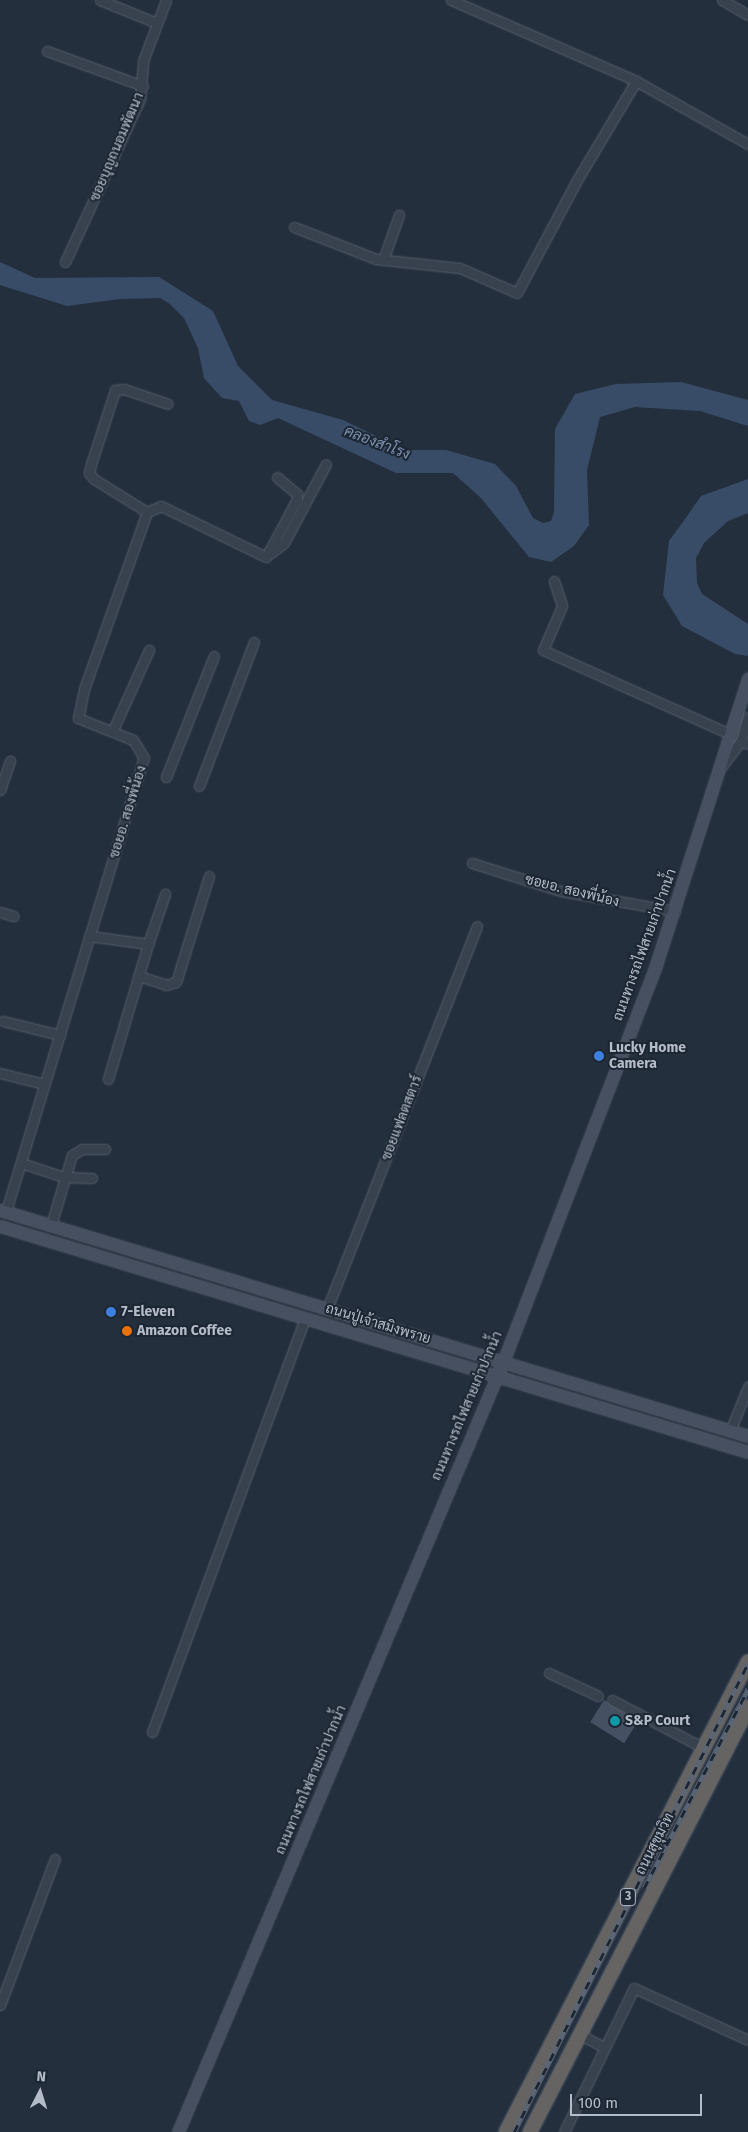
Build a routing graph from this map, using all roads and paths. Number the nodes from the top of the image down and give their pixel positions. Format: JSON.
{"nodes":[{"id":1,"x":100,"y":0,"type":"edge"},
{"id":2,"x":166,"y":0,"type":"edge"},
{"id":3,"x":451,"y":0,"type":"edge"},
{"id":4,"x":722,"y":0,"type":"edge"},
{"id":5,"x":748,"y":15,"type":"edge"},
{"id":6,"x":157,"y":23,"type":"junction"},
{"id":7,"x":47,"y":51,"type":"dead end"},
{"id":8,"x":636,"y":82,"type":"junction"},
{"id":9,"x":143,"y":86,"type":"junction"},
{"id":10,"x":748,"y":144,"type":"edge"},
{"id":11,"x":399,"y":215,"type":"dead end"},
{"id":12,"x":294,"y":227,"type":"dead end"},
{"id":13,"x":383,"y":260,"type":"junction"},
{"id":14,"x":65,"y":262,"type":"dead end"},
{"id":15,"x":168,"y":404,"type":"dead end"},
{"id":16,"x":326,"y":464,"type":"dead end"},
{"id":17,"x":277,"y":477,"type":"dead end"},
{"id":18,"x":147,"y":512,"type":"junction"},
{"id":19,"x":270,"y":553,"type":"junction"},
{"id":20,"x":554,"y":581,"type":"dead end"},
{"id":21,"x":254,"y":642,"type":"dead end"},
{"id":22,"x":149,"y":650,"type":"dead end"},
{"id":23,"x":214,"y":656,"type":"dead end"},
{"id":24,"x":748,"y":679,"type":"edge"},
{"id":25,"x":748,"y":717,"type":"edge"},
{"id":26,"x":113,"y":730,"type":"junction"},
{"id":27,"x":740,"y":740,"type":"edge"},
{"id":28,"x":10,"y":761,"type":"dead end"},
{"id":29,"x":166,"y":777,"type":"dead end"},
{"id":30,"x":199,"y":786,"type":"dead end"},
{"id":31,"x":0,"y":790,"type":"edge"},
{"id":32,"x":472,"y":863,"type":"dead end"},
{"id":33,"x":209,"y":876,"type":"dead end"},
{"id":34,"x":165,"y":894,"type":"dead end"},
{"id":35,"x":675,"y":911,"type":"junction"},
{"id":36,"x":0,"y":912,"type":"edge"},
{"id":37,"x":13,"y":916,"type":"dead end"},
{"id":38,"x":477,"y":926,"type":"dead end"},
{"id":39,"x":89,"y":936,"type":"junction"},
{"id":40,"x":148,"y":944,"type":"junction"},
{"id":41,"x":138,"y":976,"type":"junction"},
{"id":42,"x":3,"y":1021,"type":"dead end"},
{"id":43,"x":60,"y":1034,"type":"junction"},
{"id":44,"x":0,"y":1073,"type":"edge"},
{"id":45,"x":108,"y":1079,"type":"dead end"},
{"id":46,"x":44,"y":1084,"type":"junction"},
{"id":47,"x":105,"y":1149,"type":"dead end"},
{"id":48,"x":20,"y":1163,"type":"junction"},
{"id":49,"x":64,"y":1177,"type":"junction"},
{"id":50,"x":92,"y":1178,"type":"dead end"},
{"id":51,"x":3,"y":1211,"type":"edge"},
{"id":52,"x":51,"y":1225,"type":"junction"},
{"id":53,"x":0,"y":1226,"type":"edge"},
{"id":54,"x":200,"y":1270,"type":"junction"},
{"id":55,"x":196,"y":1284,"type":"junction"},
{"id":56,"x":327,"y":1309,"type":"junction"},
{"id":57,"x":305,"y":1318,"type":"junction"},
{"id":58,"x":503,"y":1362,"type":"junction"},
{"id":59,"x":497,"y":1377,"type":"junction"},
{"id":60,"x":748,"y":1386,"type":"edge"},
{"id":61,"x":730,"y":1430,"type":"junction"},
{"id":62,"x":748,"y":1436,"type":"edge"},
{"id":63,"x":748,"y":1452,"type":"edge"},
{"id":64,"x":748,"y":1662,"type":"edge"},
{"id":65,"x":549,"y":1673,"type":"dead end"},
{"id":66,"x":598,"y":1696,"type":"dead end"},
{"id":67,"x":612,"y":1700,"type":"dead end"},
{"id":68,"x":748,"y":1707,"type":"edge"},
{"id":69,"x":152,"y":1732,"type":"dead end"},
{"id":70,"x":704,"y":1748,"type":"junction"},
{"id":71,"x":55,"y":1859,"type":"dead end"},
{"id":72,"x":0,"y":2005,"type":"edge"},
{"id":73,"x":560,"y":2027,"type":"junction"},
{"id":74,"x":581,"y":2034,"type":"junction"},
{"id":75,"x":748,"y":2040,"type":"edge"},
{"id":76,"x":604,"y":2047,"type":"junction"},
{"id":77,"x":178,"y":2132,"type":"edge"},
{"id":78,"x":506,"y":2132,"type":"edge"},
{"id":79,"x":530,"y":2132,"type":"edge"},
{"id":80,"x":564,"y":2132,"type":"edge"}],
"edges":[{"from":1,"to":6,"type":"street"},
{"from":2,"to":6,"type":"street","name":"ซอยบุญถนอมพัฒนา"},
{"from":3,"to":8,"type":"street"},
{"from":4,"to":5,"type":"street"},
{"from":6,"to":9,"type":"street","name":"ซอยบุญถนอมพัฒนา"},
{"from":7,"to":9,"type":"street"},
{"from":8,"to":10,"type":"street"},
{"from":8,"to":13,"type":"street"},
{"from":9,"to":14,"type":"street","name":"ซอยบุญถนอมพัฒนา"},
{"from":11,"to":13,"type":"street"},
{"from":12,"to":13,"type":"street"},
{"from":15,"to":18,"type":"street"},
{"from":16,"to":19,"type":"street"},
{"from":17,"to":19,"type":"street"},
{"from":18,"to":19,"type":"street"},
{"from":18,"to":26,"type":"street","name":"ซอยอ. สองพี่น้อง"},
{"from":20,"to":27,"type":"street"},
{"from":21,"to":30,"type":"street"},
{"from":22,"to":26,"type":"street"},
{"from":23,"to":29,"type":"street"},
{"from":24,"to":27,"type":"main road","name":"ถนนทางรถไฟสายเก่าปากน้ำ"},
{"from":25,"to":27,"type":"street"},
{"from":26,"to":39,"type":"street","name":"ซอยอ. สองพี่น้อง"},
{"from":27,"to":35,"type":"main road","name":"ถนนทางรถไฟสายเก่าปากน้ำ"},
{"from":28,"to":31,"type":"street"},
{"from":32,"to":35,"type":"street","name":"ซอยอ. สองพี่น้อง"},
{"from":33,"to":41,"type":"street"},
{"from":34,"to":40,"type":"street"},
{"from":35,"to":58,"type":"main road","name":"ถนนทางรถไฟสายเก่าปากน้ำ"},
{"from":36,"to":37,"type":"street"},
{"from":38,"to":56,"type":"street","name":"ซอยแฟลตสตาร์"},
{"from":39,"to":40,"type":"street"},
{"from":39,"to":43,"type":"street","name":"ซอยอ. สองพี่น้อง"},
{"from":40,"to":41,"type":"street"},
{"from":41,"to":45,"type":"street"},
{"from":42,"to":43,"type":"street"},
{"from":43,"to":46,"type":"street","name":"ซอยอ. สองพี่น้อง"},
{"from":44,"to":46,"type":"street"},
{"from":46,"to":48,"type":"street","name":"ซอยอ. สองพี่น้อง"},
{"from":47,"to":49,"type":"street"},
{"from":48,"to":49,"type":"street"},
{"from":48,"to":51,"type":"street","name":"ซอยอ. สองพี่น้อง"},
{"from":49,"to":50,"type":"street"},
{"from":49,"to":52,"type":"street"},
{"from":51,"to":52,"type":"main road","name":"ถนนปู่เจ้าสมิงพราย"},
{"from":51,"to":53,"type":"main road"},
{"from":52,"to":54,"type":"main road","name":"ถนนปู่เจ้าสมิงพราย"},
{"from":53,"to":55,"type":"main road","name":"ถนนปู่เจ้าสมิงพราย"},
{"from":54,"to":55,"type":"street"},
{"from":54,"to":56,"type":"main road","name":"ถนนปู่เจ้าสมิงพราย"},
{"from":55,"to":57,"type":"main road","name":"ถนนปู่เจ้าสมิงพราย"},
{"from":56,"to":58,"type":"main road","name":"ถนนปู่เจ้าสมิงพราย"},
{"from":57,"to":59,"type":"main road","name":"ถนนปู่เจ้าสมิงพราย"},
{"from":57,"to":69,"type":"street"},
{"from":58,"to":59,"type":"main road","name":"ถนนทางรถไฟสายเก่าปากน้ำ"},
{"from":58,"to":61,"type":"main road","name":"ถนนปู่เจ้าสมิงพราย"},
{"from":59,"to":63,"type":"main road","name":"ถนนปู่เจ้าสมิงพราย"},
{"from":59,"to":77,"type":"main road","name":"ถนนทางรถไฟสายเก่าปากน้ำ"},
{"from":60,"to":61,"type":"street"},
{"from":61,"to":62,"type":"main road","name":"ถนนปู่เจ้าสมิงพราย"},
{"from":64,"to":70,"type":"highway","name":"ถนนสุขุมวิท","number":"3"},
{"from":65,"to":66,"type":"street"},
{"from":67,"to":70,"type":"street"},
{"from":68,"to":74,"type":"highway","name":"ถนนสุขุมวิท","number":"3"},
{"from":70,"to":73,"type":"highway","name":"ถนนสุขุมวิท","number":"3"},
{"from":71,"to":72,"type":"street"},
{"from":73,"to":74,"type":"highway"},
{"from":73,"to":78,"type":"highway","name":"ถนนสุขุมวิท","number":"3"},
{"from":74,"to":76,"type":"street"},
{"from":74,"to":79,"type":"highway","name":"ถนนสุขุมวิท","number":"3"},
{"from":75,"to":76,"type":"street"},
{"from":76,"to":80,"type":"street"}]}
